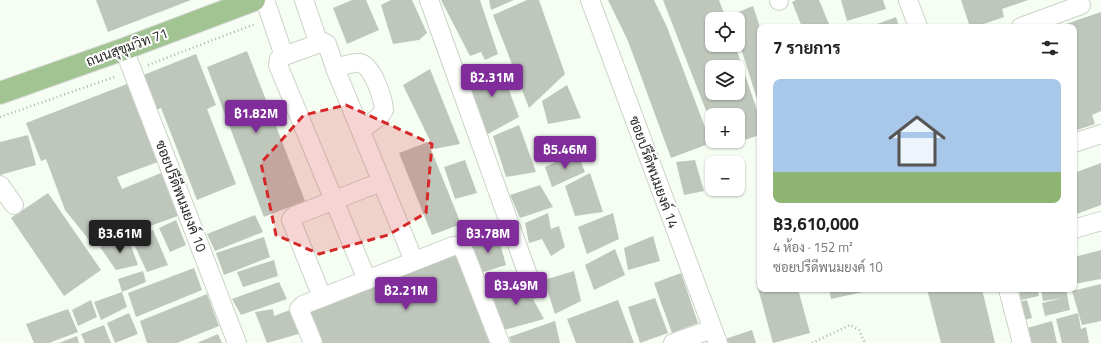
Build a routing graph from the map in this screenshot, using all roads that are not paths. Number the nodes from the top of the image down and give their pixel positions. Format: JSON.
{"nodes":[{"id":1,"x":304,"y":0,"type":"edge"},
{"id":2,"x":429,"y":0,"type":"edge"},
{"id":3,"x":590,"y":0,"type":"edge"},
{"id":4,"x":908,"y":0,"type":"edge"},
{"id":5,"x":252,"y":1,"type":"edge"},
{"id":6,"x":1081,"y":5,"type":"dead end"},
{"id":7,"x":917,"y":24,"type":"edge"},
{"id":8,"x":1029,"y":24,"type":"edge"},
{"id":9,"x":319,"y":44,"type":"junction"},
{"id":10,"x":124,"y":49,"type":"junction"},
{"id":11,"x":284,"y":56,"type":"junction"},
{"id":12,"x":334,"y":68,"type":"junction"},
{"id":13,"x":0,"y":93,"type":"edge"},
{"id":14,"x":361,"y":130,"type":"junction"},
{"id":15,"x":1101,"y":134,"type":"edge"},
{"id":16,"x":1077,"y":142,"type":"edge"},
{"id":17,"x":381,"y":182,"type":"junction"},
{"id":18,"x":0,"y":185,"type":"edge"},
{"id":19,"x":334,"y":199,"type":"junction"},
{"id":20,"x":14,"y":205,"type":"dead end"},
{"id":21,"x":1101,"y":221,"type":"edge"},
{"id":22,"x":1077,"y":228,"type":"edge"},
{"id":23,"x":414,"y":262,"type":"junction"},
{"id":24,"x":368,"y":280,"type":"junction"},
{"id":25,"x":534,"y":289,"type":"dead end"},
{"id":26,"x":1009,"y":292,"type":"edge"},
{"id":27,"x":322,"y":298,"type":"junction"},
{"id":28,"x":715,"y":336,"type":"edge"},
{"id":29,"x":237,"y":343,"type":"edge"},
{"id":30,"x":313,"y":343,"type":"edge"},
{"id":31,"x":500,"y":343,"type":"edge"},
{"id":32,"x":673,"y":343,"type":"edge"},
{"id":33,"x":1022,"y":343,"type":"edge"}],
"edges":[{"from":1,"to":9,"type":"street"},
{"from":2,"to":25,"type":"street"},
{"from":3,"to":28,"type":"street","name":"ซอยปรีดีพนมยงค์ 14"},
{"from":4,"to":7,"type":"street"},
{"from":5,"to":10,"type":"main road","name":"ถนนสุขุมวิท 71"},
{"from":5,"to":11,"type":"street"},
{"from":6,"to":8,"type":"street"},
{"from":9,"to":11,"type":"street"},
{"from":9,"to":12,"type":"street"},
{"from":10,"to":13,"type":"main road","name":"ถนนสุขุมวิท 71"},
{"from":10,"to":29,"type":"street","name":"ซอยปรีดีพนมยงค์ 10"},
{"from":11,"to":19,"type":"street"},
{"from":12,"to":14,"type":"street"},
{"from":12,"to":14,"type":"street"},
{"from":14,"to":17,"type":"street"},
{"from":15,"to":16,"type":"street"},
{"from":17,"to":19,"type":"street"},
{"from":17,"to":23,"type":"street"},
{"from":18,"to":20,"type":"street"},
{"from":19,"to":24,"type":"street"},
{"from":19,"to":27,"type":"street"},
{"from":21,"to":22,"type":"street"},
{"from":23,"to":24,"type":"street"},
{"from":23,"to":31,"type":"street"},
{"from":24,"to":27,"type":"street"},
{"from":26,"to":33,"type":"street"},
{"from":27,"to":30,"type":"street"},
{"from":28,"to":32,"type":"street"}]}
